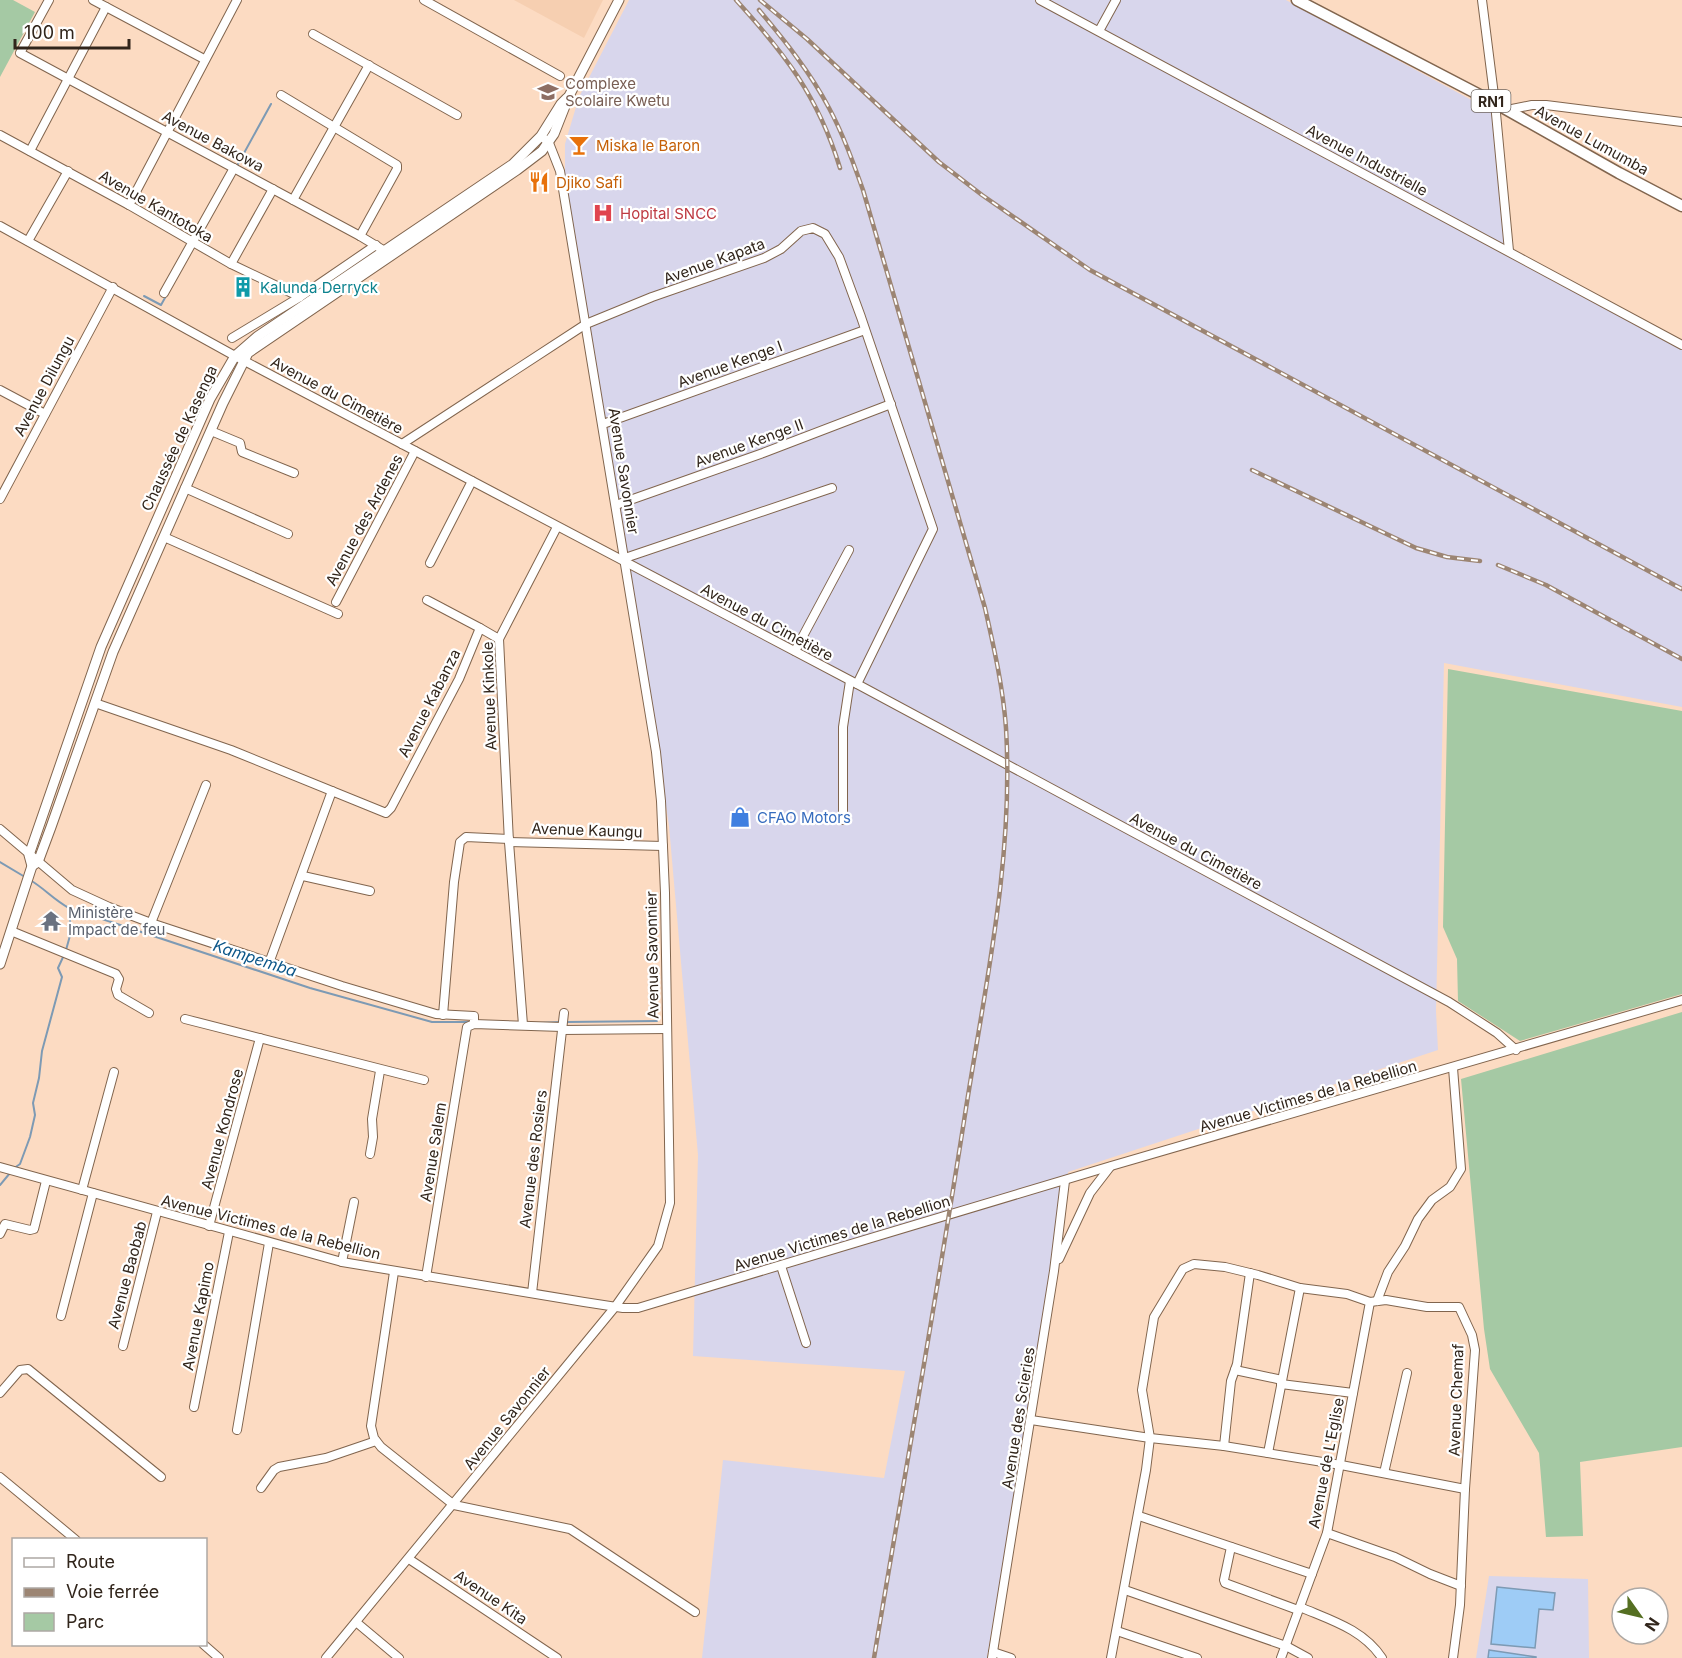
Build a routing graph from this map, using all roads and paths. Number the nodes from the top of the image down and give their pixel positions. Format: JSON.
{"nodes":[{"id":1,"x":49,"y":0,"type":"edge"},
{"id":2,"x":93,"y":0,"type":"edge"},
{"id":3,"x":237,"y":0,"type":"edge"},
{"id":4,"x":424,"y":0,"type":"edge"},
{"id":5,"x":619,"y":0,"type":"edge"},
{"id":6,"x":1040,"y":0,"type":"edge"},
{"id":7,"x":1116,"y":0,"type":"edge"},
{"id":8,"x":1297,"y":0,"type":"edge"},
{"id":9,"x":1482,"y":0,"type":"edge"},
{"id":10,"x":106,"y":7,"type":"junction"},
{"id":11,"x":1099,"y":31,"type":"junction"},
{"id":12,"x":313,"y":34,"type":"dead end"},
{"id":13,"x":204,"y":59,"type":"junction"},
{"id":14,"x":369,"y":65,"type":"junction"},
{"id":15,"x":560,"y":76,"type":"dead end"},
{"id":16,"x":68,"y":79,"type":"junction"},
{"id":17,"x":281,"y":95,"type":"dead end"},
{"id":18,"x":569,"y":96,"type":"junction"},
{"id":19,"x":1495,"y":103,"type":"junction"},
{"id":20,"x":1507,"y":110,"type":"junction"},
{"id":21,"x":457,"y":114,"type":"dead end"},
{"id":22,"x":1682,"y":122,"type":"edge"},
{"id":23,"x":335,"y":127,"type":"junction"},
{"id":24,"x":167,"y":131,"type":"junction"},
{"id":25,"x":0,"y":135,"type":"edge"},
{"id":26,"x":541,"y":136,"type":"junction"},
{"id":27,"x":549,"y":143,"type":"junction"},
{"id":28,"x":30,"y":151,"type":"junction"},
{"id":29,"x":234,"y":168,"type":"junction"},
{"id":30,"x":68,"y":171,"type":"junction"},
{"id":31,"x":273,"y":189,"type":"junction"},
{"id":32,"x":293,"y":200,"type":"junction"},
{"id":33,"x":129,"y":205,"type":"junction"},
{"id":34,"x":1682,"y":206,"type":"edge"},
{"id":35,"x":0,"y":226,"type":"edge"},
{"id":36,"x":360,"y":236,"type":"junction"},
{"id":37,"x":28,"y":241,"type":"junction"},
{"id":38,"x":192,"y":241,"type":"junction"},
{"id":39,"x":384,"y":250,"type":"junction"},
{"id":40,"x":1509,"y":252,"type":"junction"},
{"id":41,"x":231,"y":264,"type":"junction"},
{"id":42,"x":113,"y":287,"type":"junction"},
{"id":43,"x":164,"y":293,"type":"dead end"},
{"id":44,"x":300,"y":297,"type":"junction"},
{"id":45,"x":586,"y":324,"type":"junction"},
{"id":46,"x":865,"y":330,"type":"junction"},
{"id":47,"x":232,"y":338,"type":"dead end"},
{"id":48,"x":1682,"y":345,"type":"edge"},
{"id":49,"x":239,"y":358,"type":"junction"},
{"id":50,"x":0,"y":390,"type":"edge"},
{"id":51,"x":891,"y":404,"type":"junction"},
{"id":52,"x":45,"y":414,"type":"junction"},
{"id":53,"x":603,"y":424,"type":"junction"},
{"id":54,"x":211,"y":431,"type":"junction"},
{"id":55,"x":402,"y":444,"type":"junction"},
{"id":56,"x":415,"y":451,"type":"junction"},
{"id":57,"x":294,"y":473,"type":"dead end"},
{"id":58,"x":472,"y":482,"type":"junction"},
{"id":59,"x":185,"y":488,"type":"junction"},
{"id":60,"x":832,"y":488,"type":"dead end"},
{"id":61,"x":0,"y":499,"type":"edge"},
{"id":62,"x":616,"y":505,"type":"junction"},
{"id":63,"x":557,"y":527,"type":"junction"},
{"id":64,"x":288,"y":534,"type":"dead end"},
{"id":65,"x":164,"y":537,"type":"junction"},
{"id":66,"x":849,"y":550,"type":"dead end"},
{"id":67,"x":625,"y":560,"type":"junction"},
{"id":68,"x":430,"y":563,"type":"dead end"},
{"id":69,"x":427,"y":600,"type":"dead end"},
{"id":70,"x":336,"y":602,"type":"dead end"},
{"id":71,"x":338,"y":614,"type":"dead end"},
{"id":72,"x":480,"y":628,"type":"junction"},
{"id":73,"x":499,"y":639,"type":"junction"},
{"id":74,"x":101,"y":647,"type":"junction"},
{"id":75,"x":795,"y":651,"type":"junction"},
{"id":76,"x":113,"y":652,"type":"junction"},
{"id":77,"x":854,"y":682,"type":"junction"},
{"id":78,"x":95,"y":703,"type":"junction"},
{"id":79,"x":206,"y":785,"type":"dead end"},
{"id":80,"x":333,"y":791,"type":"junction"},
{"id":81,"x":843,"y":820,"type":"dead end"},
{"id":82,"x":0,"y":829,"type":"edge"},
{"id":83,"x":509,"y":840,"type":"junction"},
{"id":84,"x":663,"y":846,"type":"junction"},
{"id":85,"x":29,"y":855,"type":"junction"},
{"id":86,"x":34,"y":866,"type":"junction"},
{"id":87,"x":303,"y":876,"type":"junction"},
{"id":88,"x":370,"y":891,"type":"dead end"},
{"id":89,"x":151,"y":923,"type":"junction"},
{"id":90,"x":11,"y":931,"type":"junction"},
{"id":91,"x":269,"y":963,"type":"junction"},
{"id":92,"x":0,"y":964,"type":"edge"},
{"id":93,"x":1682,"y":1000,"type":"edge"},
{"id":94,"x":149,"y":1013,"type":"dead end"},
{"id":95,"x":443,"y":1015,"type":"junction"},
{"id":96,"x":185,"y":1019,"type":"dead end"},
{"id":97,"x":475,"y":1021,"type":"junction"},
{"id":98,"x":523,"y":1021,"type":"junction"},
{"id":99,"x":563,"y":1022,"type":"junction"},
{"id":100,"x":667,"y":1029,"type":"junction"},
{"id":101,"x":260,"y":1038,"type":"junction"},
{"id":102,"x":1516,"y":1050,"type":"junction"},
{"id":103,"x":1453,"y":1068,"type":"junction"},
{"id":104,"x":380,"y":1071,"type":"junction"},
{"id":105,"x":114,"y":1072,"type":"dead end"},
{"id":106,"x":424,"y":1080,"type":"dead end"},
{"id":107,"x":370,"y":1155,"type":"dead end"},
{"id":108,"x":1111,"y":1166,"type":"junction"},
{"id":109,"x":8,"y":1170,"type":"edge"},
{"id":110,"x":46,"y":1181,"type":"junction"},
{"id":111,"x":1065,"y":1181,"type":"junction"},
{"id":112,"x":82,"y":1190,"type":"junction"},
{"id":113,"x":93,"y":1193,"type":"junction"},
{"id":114,"x":354,"y":1202,"type":"dead end"},
{"id":115,"x":158,"y":1212,"type":"junction"},
{"id":116,"x":209,"y":1226,"type":"junction"},
{"id":117,"x":229,"y":1232,"type":"junction"},
{"id":118,"x":0,"y":1234,"type":"edge"},
{"id":119,"x":269,"y":1242,"type":"junction"},
{"id":120,"x":342,"y":1262,"type":"junction"},
{"id":121,"x":781,"y":1266,"type":"junction"},
{"id":122,"x":1054,"y":1271,"type":"junction"},
{"id":123,"x":394,"y":1272,"type":"junction"},
{"id":124,"x":1250,"y":1273,"type":"junction"},
{"id":125,"x":426,"y":1277,"type":"junction"},
{"id":126,"x":1300,"y":1288,"type":"junction"},
{"id":127,"x":531,"y":1293,"type":"junction"},
{"id":128,"x":1374,"y":1301,"type":"junction"},
{"id":129,"x":615,"y":1307,"type":"junction"},
{"id":130,"x":61,"y":1316,"type":"dead end"},
{"id":131,"x":806,"y":1342,"type":"dead end"},
{"id":132,"x":123,"y":1346,"type":"dead end"},
{"id":133,"x":1235,"y":1370,"type":"junction"},
{"id":134,"x":1407,"y":1373,"type":"dead end"},
{"id":135,"x":1282,"y":1382,"type":"junction"},
{"id":136,"x":0,"y":1393,"type":"edge"},
{"id":137,"x":1353,"y":1394,"type":"junction"},
{"id":138,"x":194,"y":1407,"type":"dead end"},
{"id":139,"x":1031,"y":1420,"type":"junction"},
{"id":140,"x":237,"y":1430,"type":"dead end"},
{"id":141,"x":1150,"y":1438,"type":"junction"},
{"id":142,"x":376,"y":1441,"type":"junction"},
{"id":143,"x":1224,"y":1446,"type":"junction"},
{"id":144,"x":1268,"y":1453,"type":"junction"},
{"id":145,"x":1341,"y":1465,"type":"junction"},
{"id":146,"x":1384,"y":1473,"type":"junction"},
{"id":147,"x":0,"y":1477,"type":"edge"},
{"id":148,"x":160,"y":1477,"type":"dead end"},
{"id":149,"x":261,"y":1488,"type":"dead end"},
{"id":150,"x":1465,"y":1489,"type":"junction"},
{"id":151,"x":454,"y":1505,"type":"junction"},
{"id":152,"x":1139,"y":1516,"type":"junction"},
{"id":153,"x":1327,"y":1533,"type":"junction"},
{"id":154,"x":75,"y":1538,"type":"edge"},
{"id":155,"x":1231,"y":1547,"type":"junction"},
{"id":156,"x":409,"y":1559,"type":"junction"},
{"id":157,"x":1312,"y":1574,"type":"junction"},
{"id":158,"x":1461,"y":1586,"type":"junction"},
{"id":159,"x":1125,"y":1590,"type":"junction"},
{"id":160,"x":1299,"y":1609,"type":"junction"},
{"id":161,"x":695,"y":1612,"type":"dead end"},
{"id":162,"x":356,"y":1622,"type":"junction"},
{"id":163,"x":1117,"y":1631,"type":"junction"},
{"id":164,"x":205,"y":1646,"type":"edge"},
{"id":165,"x":1286,"y":1646,"type":"junction"},
{"id":166,"x":993,"y":1655,"type":"edge"},
{"id":167,"x":219,"y":1658,"type":"edge"},
{"id":168,"x":326,"y":1658,"type":"edge"},
{"id":169,"x":399,"y":1658,"type":"edge"},
{"id":170,"x":557,"y":1658,"type":"edge"},
{"id":171,"x":1011,"y":1658,"type":"edge"},
{"id":172,"x":1111,"y":1658,"type":"edge"},
{"id":173,"x":1197,"y":1658,"type":"edge"},
{"id":174,"x":1281,"y":1658,"type":"edge"},
{"id":175,"x":1308,"y":1658,"type":"edge"},
{"id":176,"x":1382,"y":1658,"type":"edge"},
{"id":177,"x":1453,"y":1658,"type":"edge"}],
"edges":[{"from":1,"to":16,"type":"street","name":"Avenue Bakowa"},
{"from":2,"to":10,"type":"street"},
{"from":3,"to":13,"type":"street"},
{"from":4,"to":15,"type":"street"},
{"from":5,"to":18,"type":"main road","name":"Chaussée de Kasenga"},
{"from":6,"to":11,"type":"street","name":"Avenue Industrielle"},
{"from":7,"to":11,"type":"street"},
{"from":8,"to":19,"type":"highway","name":"Avenue Lumumba","number":"RN1"},
{"from":9,"to":19,"type":"street"},
{"from":10,"to":13,"type":"street"},
{"from":10,"to":16,"type":"street"},
{"from":11,"to":40,"type":"street","name":"Avenue Industrielle"},
{"from":12,"to":14,"type":"street"},
{"from":13,"to":24,"type":"street"},
{"from":14,"to":21,"type":"street"},
{"from":14,"to":23,"type":"street"},
{"from":16,"to":24,"type":"street","name":"Avenue Bakowa"},
{"from":16,"to":28,"type":"street"},
{"from":17,"to":23,"type":"street"},
{"from":18,"to":26,"type":"main road","name":"Chaussée de Kasenga"},
{"from":18,"to":27,"type":"main road","name":"Chaussée de Kasenga"},
{"from":19,"to":20,"type":"highway","name":"Avenue Lumumba","number":"RN1"},
{"from":19,"to":40,"type":"street"},
{"from":20,"to":22,"type":"street"},
{"from":20,"to":34,"type":"highway","name":"Avenue Lumumba","number":"RN1"},
{"from":23,"to":32,"type":"street"},
{"from":23,"to":36,"type":"street"},
{"from":24,"to":29,"type":"street","name":"Avenue Bakowa"},
{"from":24,"to":33,"type":"street"},
{"from":25,"to":28,"type":"street","name":"Avenue Kantotoka"},
{"from":26,"to":27,"type":"street"},
{"from":26,"to":39,"type":"main road","name":"Chaussée de Kasenga"},
{"from":27,"to":39,"type":"main road","name":"Chaussée de Kasenga"},
{"from":27,"to":45,"type":"street","name":"Avenue Savonnier"},
{"from":28,"to":30,"type":"street","name":"Avenue Kantotoka"},
{"from":29,"to":31,"type":"street","name":"Avenue Bakowa"},
{"from":29,"to":38,"type":"street"},
{"from":30,"to":33,"type":"street","name":"Avenue Kantotoka"},
{"from":30,"to":37,"type":"street"},
{"from":31,"to":32,"type":"street","name":"Avenue Bakowa"},
{"from":31,"to":41,"type":"street"},
{"from":32,"to":36,"type":"street","name":"Avenue Bakowa"},
{"from":33,"to":38,"type":"street","name":"Avenue Kantotoka"},
{"from":35,"to":37,"type":"street","name":"Avenue du Cimetière"},
{"from":36,"to":39,"type":"street","name":"Avenue Bakowa"},
{"from":37,"to":42,"type":"street","name":"Avenue du Cimetière"},
{"from":38,"to":41,"type":"street","name":"Avenue Kantotoka"},
{"from":38,"to":43,"type":"street"},
{"from":39,"to":44,"type":"street"},
{"from":39,"to":49,"type":"main road","name":"Chaussée de Kasenga"},
{"from":40,"to":48,"type":"street","name":"Avenue Industrielle"},
{"from":41,"to":44,"type":"street","name":"Avenue Kantotoka"},
{"from":42,"to":49,"type":"street","name":"Avenue du Cimetière"},
{"from":42,"to":52,"type":"street","name":"Avenue Dilungu"},
{"from":44,"to":47,"type":"street"},
{"from":45,"to":46,"type":"street","name":"Avenue Kapata"},
{"from":45,"to":53,"type":"street","name":"Avenue Savonnier"},
{"from":45,"to":55,"type":"street","name":"Avenue Kapata"},
{"from":46,"to":51,"type":"street","name":"Avenue Kapata"},
{"from":46,"to":53,"type":"street","name":"Avenue Kenge I"},
{"from":49,"to":54,"type":"main road","name":"Chaussée de Kasenga"},
{"from":49,"to":55,"type":"street","name":"Avenue du Cimetière"},
{"from":49,"to":74,"type":"main road","name":"Chaussée de Kasenga"},
{"from":50,"to":52,"type":"street"},
{"from":51,"to":62,"type":"street","name":"Avenue Kenge II"},
{"from":51,"to":77,"type":"street","name":"Avenue Kapata"},
{"from":52,"to":61,"type":"street","name":"Avenue Dilungu"},
{"from":53,"to":62,"type":"street","name":"Avenue Savonnier"},
{"from":54,"to":57,"type":"street"},
{"from":54,"to":59,"type":"main road","name":"Chaussée de Kasenga"},
{"from":55,"to":56,"type":"street","name":"Avenue du Cimetière"},
{"from":56,"to":58,"type":"street","name":"Avenue du Cimetière"},
{"from":56,"to":70,"type":"street","name":"Avenue des Ardenes"},
{"from":58,"to":63,"type":"street","name":"Avenue du Cimetière"},
{"from":58,"to":68,"type":"street"},
{"from":59,"to":64,"type":"street"},
{"from":59,"to":65,"type":"main road","name":"Chaussée de Kasenga"},
{"from":60,"to":67,"type":"street"},
{"from":62,"to":67,"type":"street","name":"Avenue Savonnier"},
{"from":63,"to":67,"type":"street","name":"Avenue du Cimetière"},
{"from":63,"to":73,"type":"street","name":"Avenue Kinkole"},
{"from":65,"to":71,"type":"street"},
{"from":65,"to":76,"type":"main road","name":"Chaussée de Kasenga"},
{"from":66,"to":75,"type":"street"},
{"from":67,"to":75,"type":"street","name":"Avenue du Cimetière"},
{"from":67,"to":84,"type":"street","name":"Avenue Savonnier"},
{"from":69,"to":72,"type":"street"},
{"from":72,"to":73,"type":"street"},
{"from":72,"to":80,"type":"street","name":"Avenue Kabanza"},
{"from":73,"to":83,"type":"street","name":"Avenue Kinkole"},
{"from":74,"to":76,"type":"main road"},
{"from":74,"to":85,"type":"main road","name":"Chaussée de Kasenga"},
{"from":75,"to":77,"type":"street","name":"Avenue du Cimetière"},
{"from":76,"to":78,"type":"main road","name":"Chaussée de Kasenga"},
{"from":77,"to":81,"type":"street"},
{"from":77,"to":102,"type":"street","name":"Avenue du Cimetière"},
{"from":78,"to":80,"type":"street"},
{"from":78,"to":86,"type":"main road","name":"Chaussée de Kasenga"},
{"from":79,"to":89,"type":"street"},
{"from":80,"to":87,"type":"street"},
{"from":82,"to":85,"type":"street"},
{"from":83,"to":84,"type":"street","name":"Avenue Kaungu"},
{"from":83,"to":95,"type":"street","name":"Avenue Kaungu"},
{"from":83,"to":98,"type":"street","name":"Avenue Kinkole"},
{"from":84,"to":100,"type":"street","name":"Avenue Savonnier"},
{"from":85,"to":86,"type":"main road"},
{"from":86,"to":89,"type":"street"},
{"from":86,"to":90,"type":"main road","name":"Chaussée de Kasenga"},
{"from":87,"to":88,"type":"street"},
{"from":87,"to":91,"type":"street"},
{"from":89,"to":91,"type":"street"},
{"from":90,"to":92,"type":"main road","name":"Chaussée de Kasenga"},
{"from":90,"to":94,"type":"street"},
{"from":91,"to":95,"type":"street"},
{"from":93,"to":102,"type":"street","name":"Avenue Victimes de la Rebellion"},
{"from":95,"to":97,"type":"street"},
{"from":96,"to":101,"type":"street"},
{"from":97,"to":98,"type":"street"},
{"from":97,"to":125,"type":"street","name":"Avenue Salem"},
{"from":98,"to":99,"type":"street"},
{"from":99,"to":100,"type":"street"},
{"from":99,"to":127,"type":"street","name":"Avenue des Rosiers"},
{"from":100,"to":129,"type":"street","name":"Avenue Savonnier"},
{"from":101,"to":104,"type":"street"},
{"from":101,"to":116,"type":"street","name":"Avenue Kondrose"},
{"from":102,"to":103,"type":"street","name":"Avenue Victimes de la Rebellion"},
{"from":103,"to":108,"type":"street","name":"Avenue Victimes de la Rebellion"},
{"from":103,"to":128,"type":"street","name":"Avenue de L'Eglise"},
{"from":104,"to":106,"type":"street"},
{"from":104,"to":107,"type":"street"},
{"from":105,"to":112,"type":"street"},
{"from":108,"to":111,"type":"street","name":"Avenue Victimes de la Rebellion"},
{"from":108,"to":122,"type":"street"},
{"from":109,"to":110,"type":"street","name":"Avenue Victimes de la Rebellion"},
{"from":110,"to":112,"type":"street","name":"Avenue Victimes de la Rebellion"},
{"from":110,"to":118,"type":"street"},
{"from":111,"to":121,"type":"street","name":"Avenue Victimes de la Rebellion"},
{"from":111,"to":122,"type":"street","name":"Avenue des Scieries"},
{"from":112,"to":113,"type":"street","name":"Avenue Victimes de la Rebellion"},
{"from":113,"to":115,"type":"street","name":"Avenue Victimes de la Rebellion"},
{"from":113,"to":130,"type":"street"},
{"from":114,"to":120,"type":"street"},
{"from":115,"to":116,"type":"street","name":"Avenue Victimes de la Rebellion"},
{"from":115,"to":132,"type":"street","name":"Avenue Baobab"},
{"from":116,"to":117,"type":"street","name":"Avenue Victimes de la Rebellion"},
{"from":117,"to":119,"type":"street","name":"Avenue Victimes de la Rebellion"},
{"from":117,"to":138,"type":"street","name":"Avenue Kapimo"},
{"from":119,"to":120,"type":"street","name":"Avenue Victimes de la Rebellion"},
{"from":119,"to":140,"type":"street"},
{"from":120,"to":123,"type":"street","name":"Avenue Victimes de la Rebellion"},
{"from":121,"to":129,"type":"street","name":"Avenue Victimes de la Rebellion"},
{"from":121,"to":131,"type":"street"},
{"from":122,"to":139,"type":"street","name":"Avenue des Scieries"},
{"from":123,"to":125,"type":"street","name":"Avenue Victimes de la Rebellion"},
{"from":123,"to":142,"type":"street"},
{"from":124,"to":126,"type":"street","name":"Avenue Chemaf"},
{"from":124,"to":133,"type":"street"},
{"from":124,"to":141,"type":"street","name":"Avenue Chemaf"},
{"from":125,"to":127,"type":"street","name":"Avenue Victimes de la Rebellion"},
{"from":126,"to":128,"type":"street","name":"Avenue Chemaf"},
{"from":126,"to":135,"type":"street"},
{"from":127,"to":129,"type":"street","name":"Avenue Victimes de la Rebellion"},
{"from":128,"to":137,"type":"street","name":"Avenue de L'Eglise"},
{"from":128,"to":150,"type":"street","name":"Avenue Chemaf"},
{"from":129,"to":151,"type":"street","name":"Avenue Savonnier"},
{"from":133,"to":135,"type":"street"},
{"from":133,"to":143,"type":"street"},
{"from":134,"to":146,"type":"street"},
{"from":135,"to":137,"type":"street"},
{"from":135,"to":144,"type":"street"},
{"from":136,"to":148,"type":"street"},
{"from":137,"to":145,"type":"street","name":"Avenue de L'Eglise"},
{"from":139,"to":141,"type":"street"},
{"from":139,"to":166,"type":"street","name":"Avenue des Scieries"},
{"from":141,"to":143,"type":"street"},
{"from":141,"to":152,"type":"street"},
{"from":142,"to":149,"type":"street"},
{"from":142,"to":151,"type":"street"},
{"from":143,"to":144,"type":"street"},
{"from":144,"to":145,"type":"street"},
{"from":145,"to":146,"type":"street"},
{"from":145,"to":153,"type":"street","name":"Avenue de L'Eglise"},
{"from":146,"to":150,"type":"street"},
{"from":147,"to":154,"type":"street"},
{"from":150,"to":158,"type":"street","name":"Avenue Chemaf"},
{"from":151,"to":156,"type":"street","name":"Avenue Savonnier"},
{"from":151,"to":161,"type":"street"},
{"from":152,"to":155,"type":"street"},
{"from":152,"to":159,"type":"street"},
{"from":153,"to":157,"type":"street","name":"Avenue de L'Eglise"},
{"from":153,"to":158,"type":"street"},
{"from":155,"to":157,"type":"street"},
{"from":155,"to":160,"type":"street"},
{"from":156,"to":162,"type":"street","name":"Avenue Savonnier"},
{"from":156,"to":170,"type":"street","name":"Avenue Kita"},
{"from":157,"to":160,"type":"street","name":"Avenue de L'Eglise"},
{"from":158,"to":177,"type":"street","name":"Avenue Chemaf"},
{"from":159,"to":163,"type":"street"},
{"from":159,"to":165,"type":"street"},
{"from":160,"to":165,"type":"street","name":"Avenue de L'Eglise"},
{"from":160,"to":176,"type":"street"},
{"from":162,"to":168,"type":"street","name":"Avenue Savonnier"},
{"from":162,"to":169,"type":"street"},
{"from":163,"to":172,"type":"street"},
{"from":163,"to":173,"type":"street"},
{"from":164,"to":167,"type":"street"},
{"from":165,"to":174,"type":"street","name":"Avenue de L'Eglise"},
{"from":165,"to":175,"type":"street"},
{"from":166,"to":171,"type":"street"}]}
